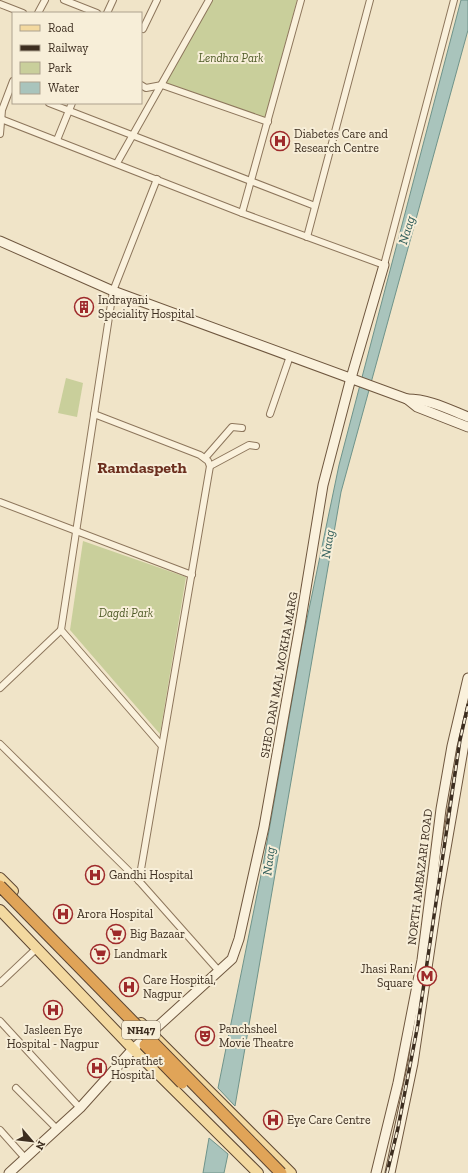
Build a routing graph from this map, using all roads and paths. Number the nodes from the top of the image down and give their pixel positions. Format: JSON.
{"nodes":[{"id":1,"x":45,"y":0,"type":"edge"},
{"id":2,"x":64,"y":0,"type":"edge"},
{"id":3,"x":113,"y":0,"type":"edge"},
{"id":4,"x":157,"y":0,"type":"edge"},
{"id":5,"x":209,"y":0,"type":"edge"},
{"id":6,"x":301,"y":0,"type":"edge"},
{"id":7,"x":370,"y":0,"type":"edge"},
{"id":8,"x":454,"y":0,"type":"edge"},
{"id":9,"x":0,"y":4,"type":"edge"},
{"id":10,"x":20,"y":12,"type":"edge"},
{"id":11,"x":39,"y":12,"type":"edge"},
{"id":12,"x":94,"y":12,"type":"edge"},
{"id":13,"x":107,"y":12,"type":"edge"},
{"id":14,"x":142,"y":28,"type":"edge"},
{"id":15,"x":12,"y":85,"type":"edge"},
{"id":16,"x":162,"y":85,"type":"junction"},
{"id":17,"x":142,"y":86,"type":"edge"},
{"id":18,"x":52,"y":104,"type":"edge"},
{"id":19,"x":72,"y":104,"type":"edge"},
{"id":20,"x":69,"y":111,"type":"junction"},
{"id":21,"x":2,"y":119,"type":"junction"},
{"id":22,"x":268,"y":122,"type":"junction"},
{"id":23,"x":0,"y":134,"type":"edge"},
{"id":24,"x":133,"y":135,"type":"junction"},
{"id":25,"x":57,"y":140,"type":"junction"},
{"id":26,"x":117,"y":163,"type":"junction"},
{"id":27,"x":157,"y":179,"type":"junction"},
{"id":28,"x":251,"y":182,"type":"junction"},
{"id":29,"x":315,"y":206,"type":"junction"},
{"id":30,"x":242,"y":213,"type":"junction"},
{"id":31,"x":307,"y":237,"type":"junction"},
{"id":32,"x":0,"y":241,"type":"edge"},
{"id":33,"x":384,"y":265,"type":"junction"},
{"id":34,"x":113,"y":291,"type":"junction"},
{"id":35,"x":290,"y":356,"type":"junction"},
{"id":36,"x":351,"y":378,"type":"junction"},
{"id":37,"x":407,"y":399,"type":"junction"},
{"id":38,"x":94,"y":414,"type":"junction"},
{"id":39,"x":270,"y":414,"type":"dead end"},
{"id":40,"x":468,"y":417,"type":"edge"},
{"id":41,"x":468,"y":427,"type":"edge"},
{"id":42,"x":242,"y":428,"type":"dead end"},
{"id":43,"x":256,"y":446,"type":"dead end"},
{"id":44,"x":205,"y":458,"type":"junction"},
{"id":45,"x":210,"y":466,"type":"junction"},
{"id":46,"x":0,"y":502,"type":"edge"},
{"id":47,"x":77,"y":531,"type":"junction"},
{"id":48,"x":192,"y":575,"type":"junction"},
{"id":49,"x":61,"y":630,"type":"junction"},
{"id":50,"x":468,"y":678,"type":"edge"},
{"id":51,"x":0,"y":688,"type":"edge"},
{"id":52,"x":468,"y":721,"type":"edge"},
{"id":53,"x":0,"y":744,"type":"edge"},
{"id":54,"x":162,"y":745,"type":"junction"},
{"id":55,"x":0,"y":878,"type":"edge"},
{"id":56,"x":139,"y":881,"type":"junction"},
{"id":57,"x":0,"y":886,"type":"edge"},
{"id":58,"x":0,"y":893,"type":"edge"},
{"id":59,"x":0,"y":910,"type":"edge"},
{"id":60,"x":37,"y":948,"type":"junction"},
{"id":61,"x":218,"y":970,"type":"junction"},
{"id":62,"x":0,"y":983,"type":"edge"},
{"id":63,"x":0,"y":1021,"type":"edge"},
{"id":64,"x":151,"y":1032,"type":"junction"},
{"id":65,"x":133,"y":1049,"type":"junction"},
{"id":66,"x":401,"y":1062,"type":"junction"},
{"id":67,"x":413,"y":1063,"type":"junction"},
{"id":68,"x":16,"y":1088,"type":"dead end"},
{"id":69,"x":80,"y":1108,"type":"junction"},
{"id":70,"x":57,"y":1129,"type":"junction"},
{"id":71,"x":0,"y":1130,"type":"edge"},
{"id":72,"x":25,"y":1158,"type":"junction"},
{"id":73,"x":9,"y":1173,"type":"edge"},
{"id":74,"x":258,"y":1173,"type":"edge"},
{"id":75,"x":271,"y":1173,"type":"edge"},
{"id":76,"x":281,"y":1173,"type":"edge"},
{"id":77,"x":291,"y":1173,"type":"edge"},
{"id":78,"x":376,"y":1173,"type":"edge"},
{"id":79,"x":390,"y":1173,"type":"edge"}],
"edges":[{"from":1,"to":11,"type":"street"},
{"from":2,"to":12,"type":"street"},
{"from":3,"to":13,"type":"street"},
{"from":4,"to":14,"type":"street"},
{"from":5,"to":16,"type":"street"},
{"from":6,"to":22,"type":"street"},
{"from":7,"to":29,"type":"street"},
{"from":8,"to":33,"type":"street"},
{"from":9,"to":10,"type":"street"},
{"from":15,"to":21,"type":"street"},
{"from":16,"to":17,"type":"street"},
{"from":16,"to":22,"type":"street"},
{"from":16,"to":24,"type":"street"},
{"from":18,"to":20,"type":"street"},
{"from":19,"to":20,"type":"street"},
{"from":20,"to":24,"type":"street"},
{"from":20,"to":25,"type":"street"},
{"from":21,"to":23,"type":"street"},
{"from":21,"to":25,"type":"street"},
{"from":22,"to":28,"type":"street"},
{"from":24,"to":26,"type":"street"},
{"from":24,"to":28,"type":"street"},
{"from":25,"to":26,"type":"street"},
{"from":26,"to":27,"type":"street"},
{"from":27,"to":30,"type":"street"},
{"from":27,"to":34,"type":"street"},
{"from":28,"to":29,"type":"street"},
{"from":28,"to":30,"type":"street"},
{"from":29,"to":31,"type":"street"},
{"from":30,"to":31,"type":"street"},
{"from":31,"to":33,"type":"street"},
{"from":32,"to":34,"type":"street"},
{"from":33,"to":36,"type":"street","name":"SHEO DAN MAL MOKHA MARG"},
{"from":34,"to":35,"type":"street"},
{"from":34,"to":38,"type":"street"},
{"from":35,"to":36,"type":"street"},
{"from":35,"to":39,"type":"street"},
{"from":36,"to":37,"type":"street"},
{"from":36,"to":61,"type":"street","name":"SHEO DAN MAL MOKHA MARG"},
{"from":37,"to":40,"type":"street"},
{"from":37,"to":41,"type":"street"},
{"from":38,"to":44,"type":"street"},
{"from":38,"to":47,"type":"street"},
{"from":42,"to":44,"type":"street"},
{"from":43,"to":45,"type":"street"},
{"from":44,"to":45,"type":"street"},
{"from":45,"to":48,"type":"street"},
{"from":46,"to":47,"type":"street"},
{"from":47,"to":48,"type":"street"},
{"from":47,"to":49,"type":"street"},
{"from":48,"to":54,"type":"street"},
{"from":49,"to":51,"type":"street"},
{"from":49,"to":54,"type":"street"},
{"from":50,"to":66,"type":"street","name":"NORTH AMBAZARI ROAD"},
{"from":52,"to":67,"type":"street","name":"NORTH AMBAZARI ROAD"},
{"from":53,"to":56,"type":"street"},
{"from":54,"to":56,"type":"street"},
{"from":55,"to":64,"type":"main road"},
{"from":56,"to":61,"type":"street"},
{"from":57,"to":76,"type":"highway","number":"NH47","bridge":true},
{"from":58,"to":75,"type":"highway","number":"NH47","bridge":true},
{"from":59,"to":60,"type":"main road"},
{"from":60,"to":62,"type":"street"},
{"from":60,"to":65,"type":"main road"},
{"from":61,"to":64,"type":"street","name":"SHEO DAN MAL MOKHA MARG"},
{"from":63,"to":69,"type":"street"},
{"from":64,"to":65,"type":"street","name":"SHEO DAN MAL MOKHA MARG"},
{"from":64,"to":77,"type":"main road"},
{"from":65,"to":69,"type":"street","name":"SHEO DAN MAL MOKHA MARG"},
{"from":65,"to":74,"type":"main road"},
{"from":66,"to":67,"type":"street"},
{"from":66,"to":78,"type":"street","name":"NORTH AMBAZARI ROAD"},
{"from":67,"to":79,"type":"street","name":"NORTH AMBAZARI ROAD"},
{"from":68,"to":70,"type":"street"},
{"from":69,"to":70,"type":"street","name":"SHEO DAN MAL MOKHA MARG"},
{"from":70,"to":72,"type":"street","name":"SHEO DAN MAL MOKHA MARG"},
{"from":71,"to":72,"type":"street"},
{"from":72,"to":73,"type":"street","name":"SHEO DAN MAL MOKHA MARG"}]}
